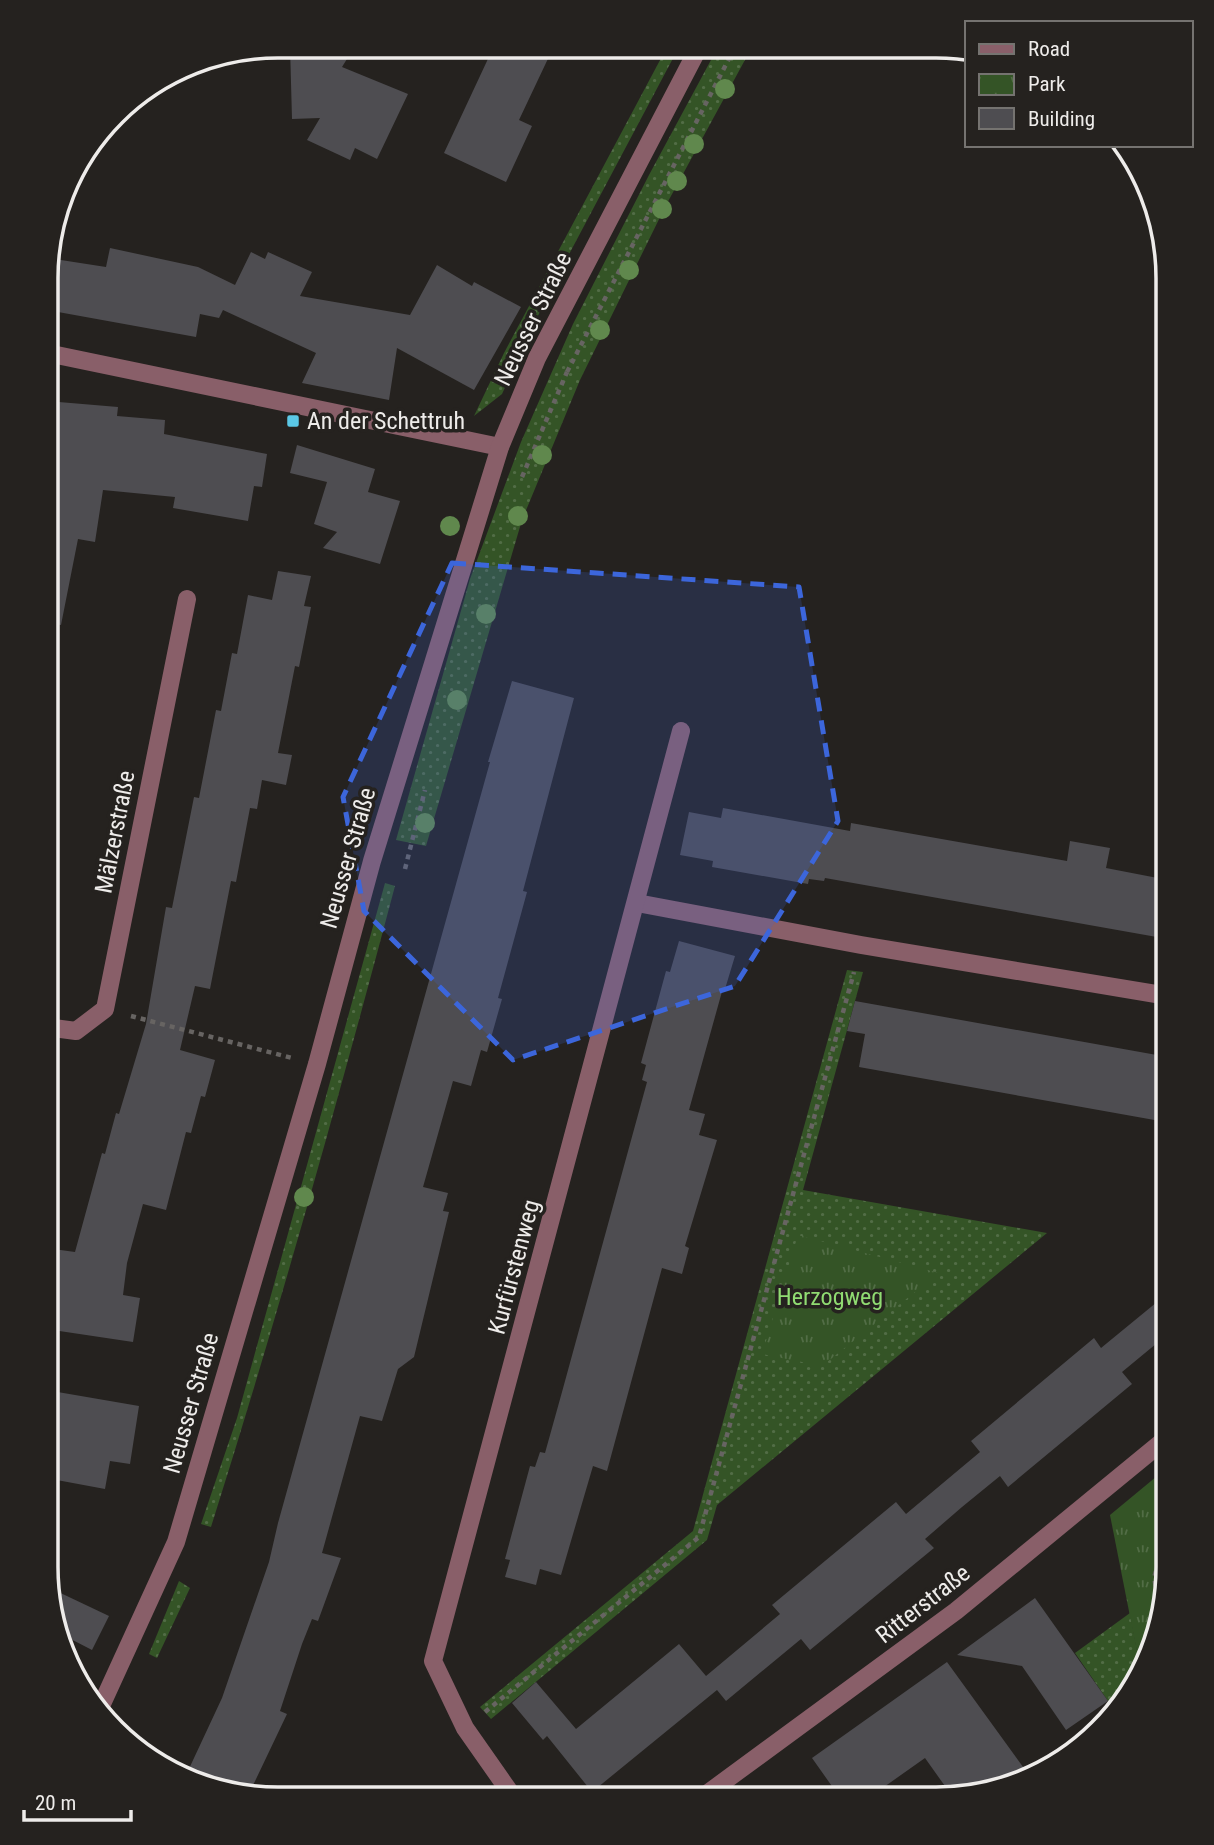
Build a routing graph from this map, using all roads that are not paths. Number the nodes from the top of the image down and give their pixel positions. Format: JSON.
{"nodes":[{"id":1,"x":693,"y":58,"type":"edge"},
{"id":2,"x":58,"y":355,"type":"edge"},
{"id":3,"x":500,"y":447,"type":"junction"},
{"id":4,"x":187,"y":599,"type":"dead end"},
{"id":5,"x":681,"y":731,"type":"dead end"},
{"id":6,"x":637,"y":903,"type":"junction"},
{"id":7,"x":1156,"y":994,"type":"edge"},
{"id":8,"x":58,"y":1029,"type":"edge"},
{"id":9,"x":1156,"y":1447,"type":"edge"},
{"id":10,"x":103,"y":1701,"type":"edge"},
{"id":11,"x":506,"y":1787,"type":"edge"},
{"id":12,"x":716,"y":1787,"type":"edge"}],
"edges":[{"from":1,"to":3,"type":"street","name":"Neusser Straße"},
{"from":2,"to":3,"type":"street"},
{"from":3,"to":10,"type":"street","name":"Neusser Straße"},
{"from":4,"to":8,"type":"street","name":"Mälzerstraße"},
{"from":5,"to":6,"type":"street","name":"Kurfürstenweg"},
{"from":6,"to":7,"type":"street"},
{"from":6,"to":11,"type":"street","name":"Kurfürstenweg"},
{"from":9,"to":12,"type":"street","name":"Ritterstraße"}]}
